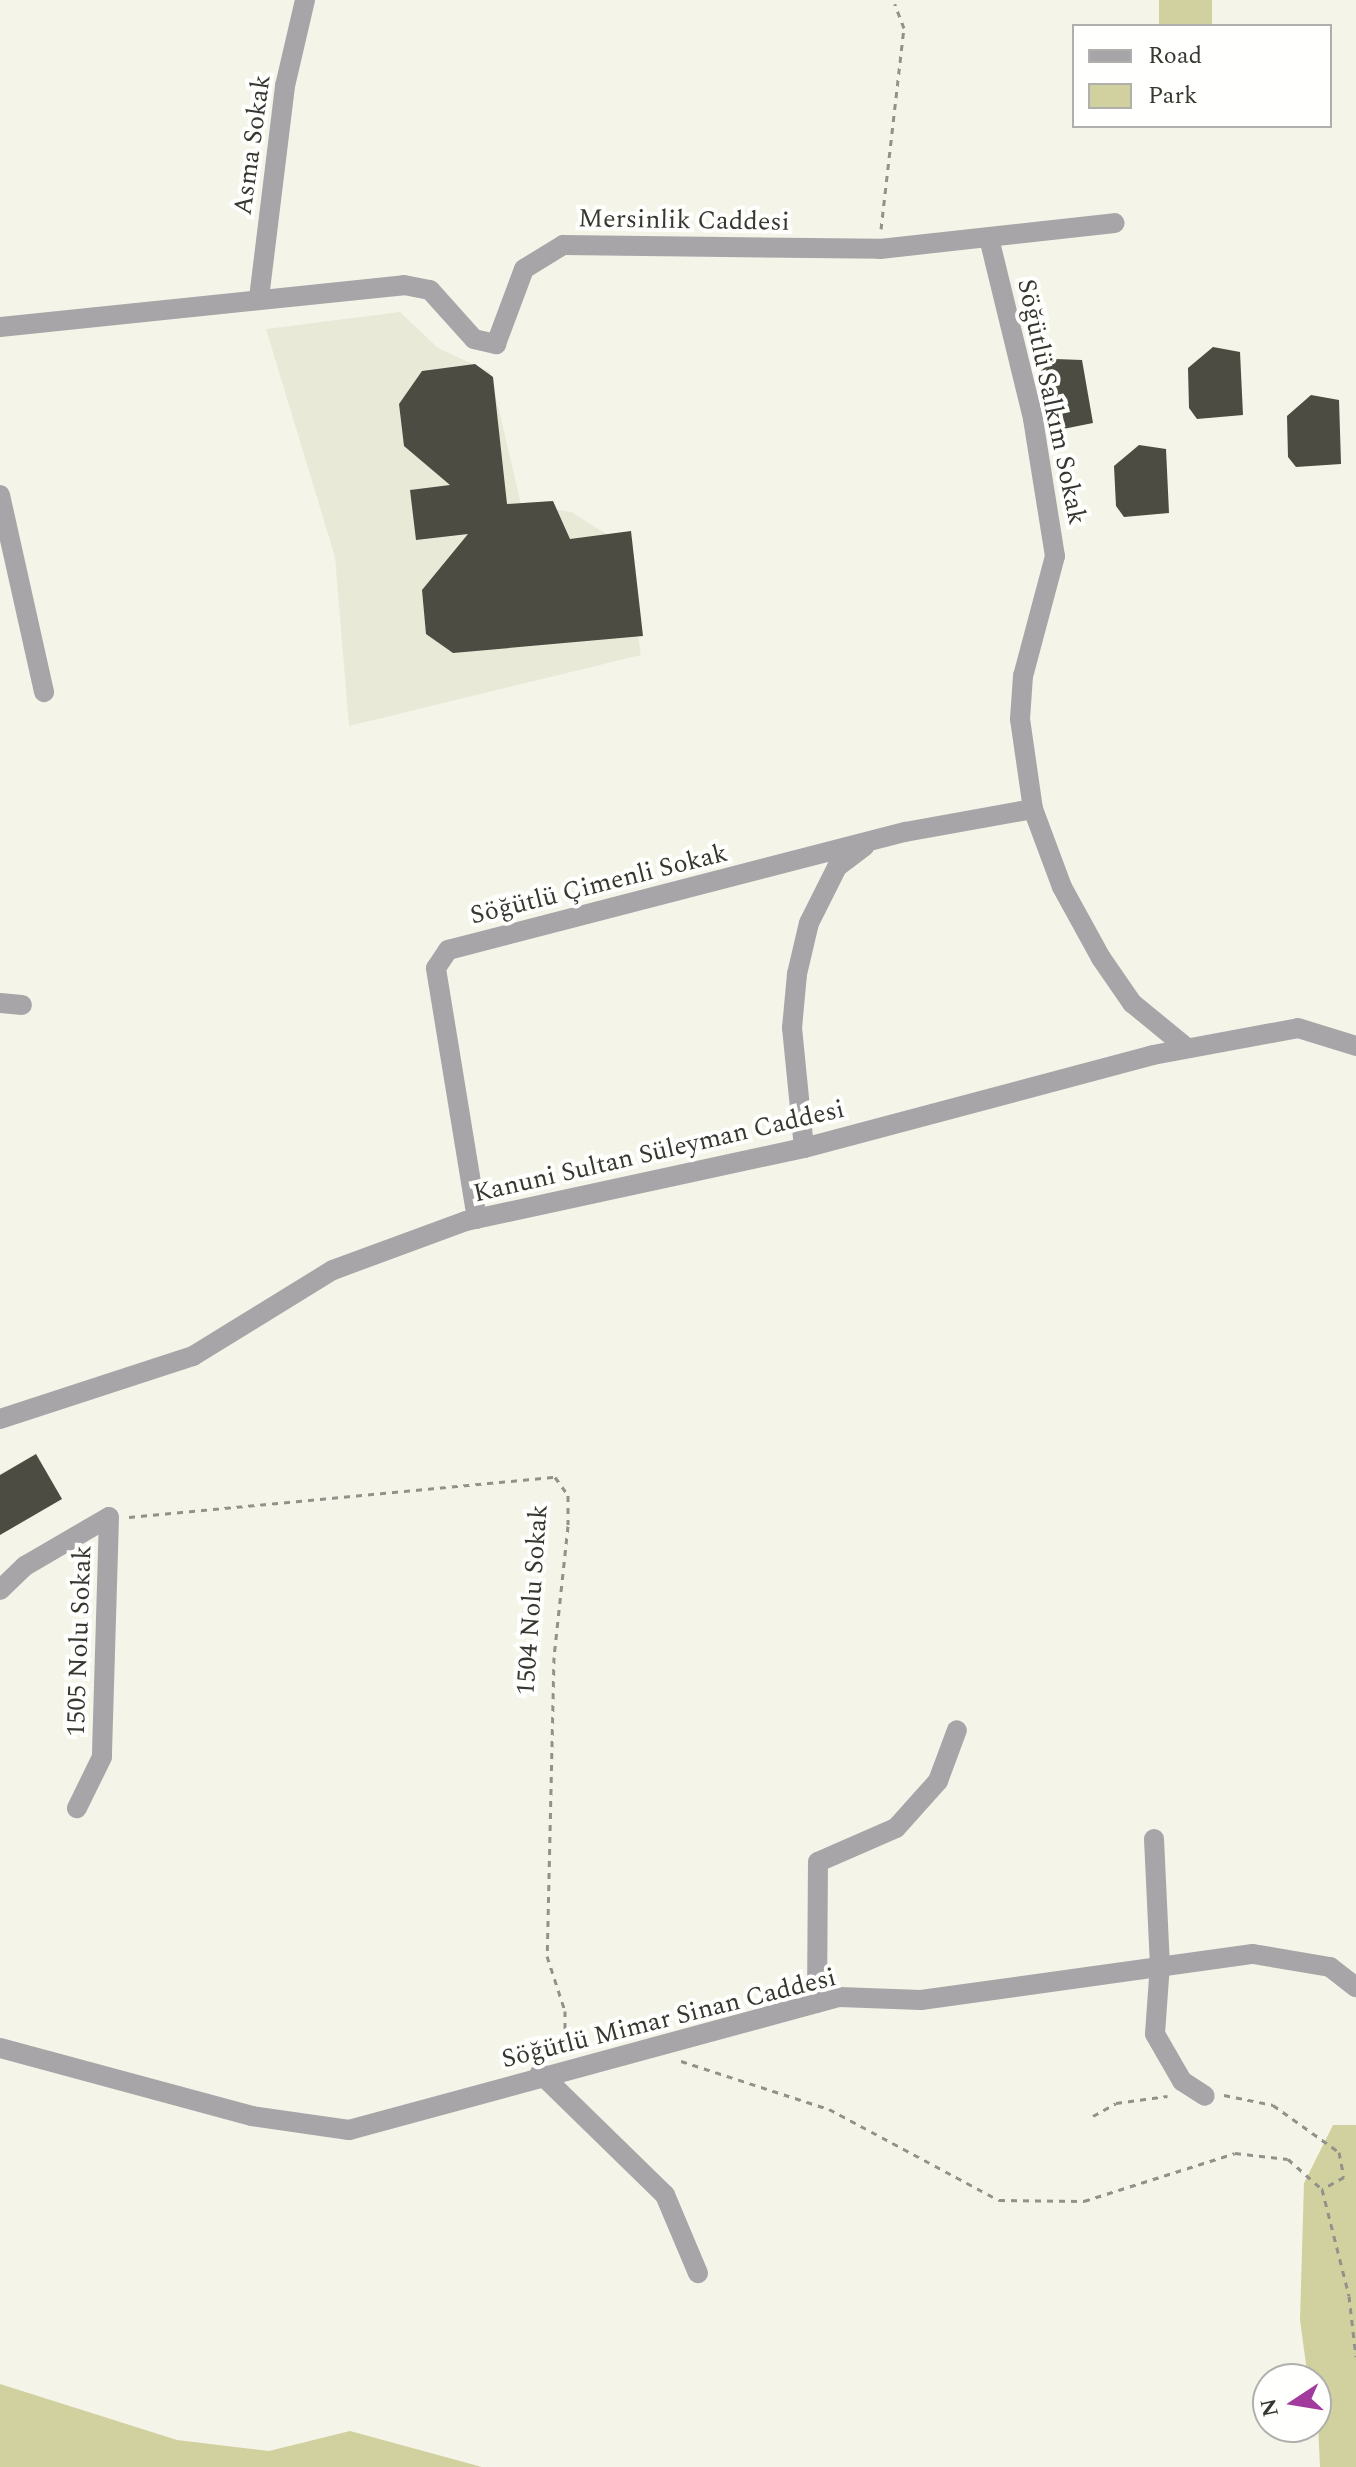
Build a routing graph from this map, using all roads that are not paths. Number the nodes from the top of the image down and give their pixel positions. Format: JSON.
{"nodes":[{"id":1,"x":305,"y":0,"type":"edge"},
{"id":2,"x":1115,"y":223,"type":"dead end"},
{"id":3,"x":989,"y":238,"type":"junction"},
{"id":4,"x":259,"y":298,"type":"junction"},
{"id":5,"x":0,"y":327,"type":"edge"},
{"id":6,"x":0,"y":495,"type":"edge"},
{"id":7,"x":44,"y":692,"type":"dead end"},
{"id":8,"x":1033,"y":809,"type":"junction"},
{"id":9,"x":871,"y":841,"type":"junction"},
{"id":10,"x":0,"y":1003,"type":"edge"},
{"id":11,"x":22,"y":1005,"type":"dead end"},
{"id":12,"x":1356,"y":1046,"type":"edge"},
{"id":13,"x":1187,"y":1048,"type":"junction"},
{"id":14,"x":804,"y":1148,"type":"junction"},
{"id":15,"x":477,"y":1219,"type":"junction"},
{"id":16,"x":0,"y":1419,"type":"edge"},
{"id":17,"x":0,"y":1590,"type":"edge"},
{"id":18,"x":957,"y":1730,"type":"dead end"},
{"id":19,"x":77,"y":1808,"type":"dead end"},
{"id":20,"x":1154,"y":1839,"type":"dead end"},
{"id":21,"x":1160,"y":1964,"type":"junction"},
{"id":22,"x":1356,"y":1987,"type":"edge"},
{"id":23,"x":817,"y":2003,"type":"junction"},
{"id":24,"x":0,"y":2048,"type":"edge"},
{"id":25,"x":540,"y":2073,"type":"junction"},
{"id":26,"x":1205,"y":2096,"type":"road end"},
{"id":27,"x":698,"y":2273,"type":"dead end"}],
"edges":[{"from":1,"to":4,"type":"street","name":"Asma Sokak"},
{"from":2,"to":3,"type":"street","name":"Mersinlik Caddesi"},
{"from":3,"to":4,"type":"street","name":"Mersinlik Caddesi"},
{"from":3,"to":8,"type":"street","name":"Söğütlü Salkım Sokak"},
{"from":4,"to":5,"type":"street","name":"Mersinlik Caddesi"},
{"from":6,"to":7,"type":"street"},
{"from":8,"to":9,"type":"street","name":"Söğütlü Çimenli Sokak"},
{"from":8,"to":13,"type":"street","name":"Söğütlü Salkım Sokak"},
{"from":9,"to":14,"type":"street"},
{"from":9,"to":15,"type":"street","name":"Söğütlü Çimenli Sokak"},
{"from":10,"to":11,"type":"street"},
{"from":12,"to":13,"type":"street","name":"Kanuni Sultan Süleyman Caddesi"},
{"from":13,"to":14,"type":"street","name":"Kanuni Sultan Süleyman Caddesi"},
{"from":14,"to":15,"type":"street","name":"Kanuni Sultan Süleyman Caddesi"},
{"from":15,"to":16,"type":"street","name":"Kanuni Sultan Süleyman Caddesi"},
{"from":17,"to":19,"type":"street","name":"1505 Nolu Sokak"},
{"from":18,"to":23,"type":"street"},
{"from":20,"to":21,"type":"street"},
{"from":21,"to":22,"type":"street","name":"Söğütlü Mimar Sinan Caddesi"},
{"from":21,"to":23,"type":"street","name":"Söğütlü Mimar Sinan Caddesi"},
{"from":21,"to":26,"type":"street"},
{"from":23,"to":25,"type":"street","name":"Söğütlü Mimar Sinan Caddesi"},
{"from":24,"to":25,"type":"street","name":"Söğütlü Mimar Sinan Caddesi"},
{"from":25,"to":27,"type":"street"}]}
